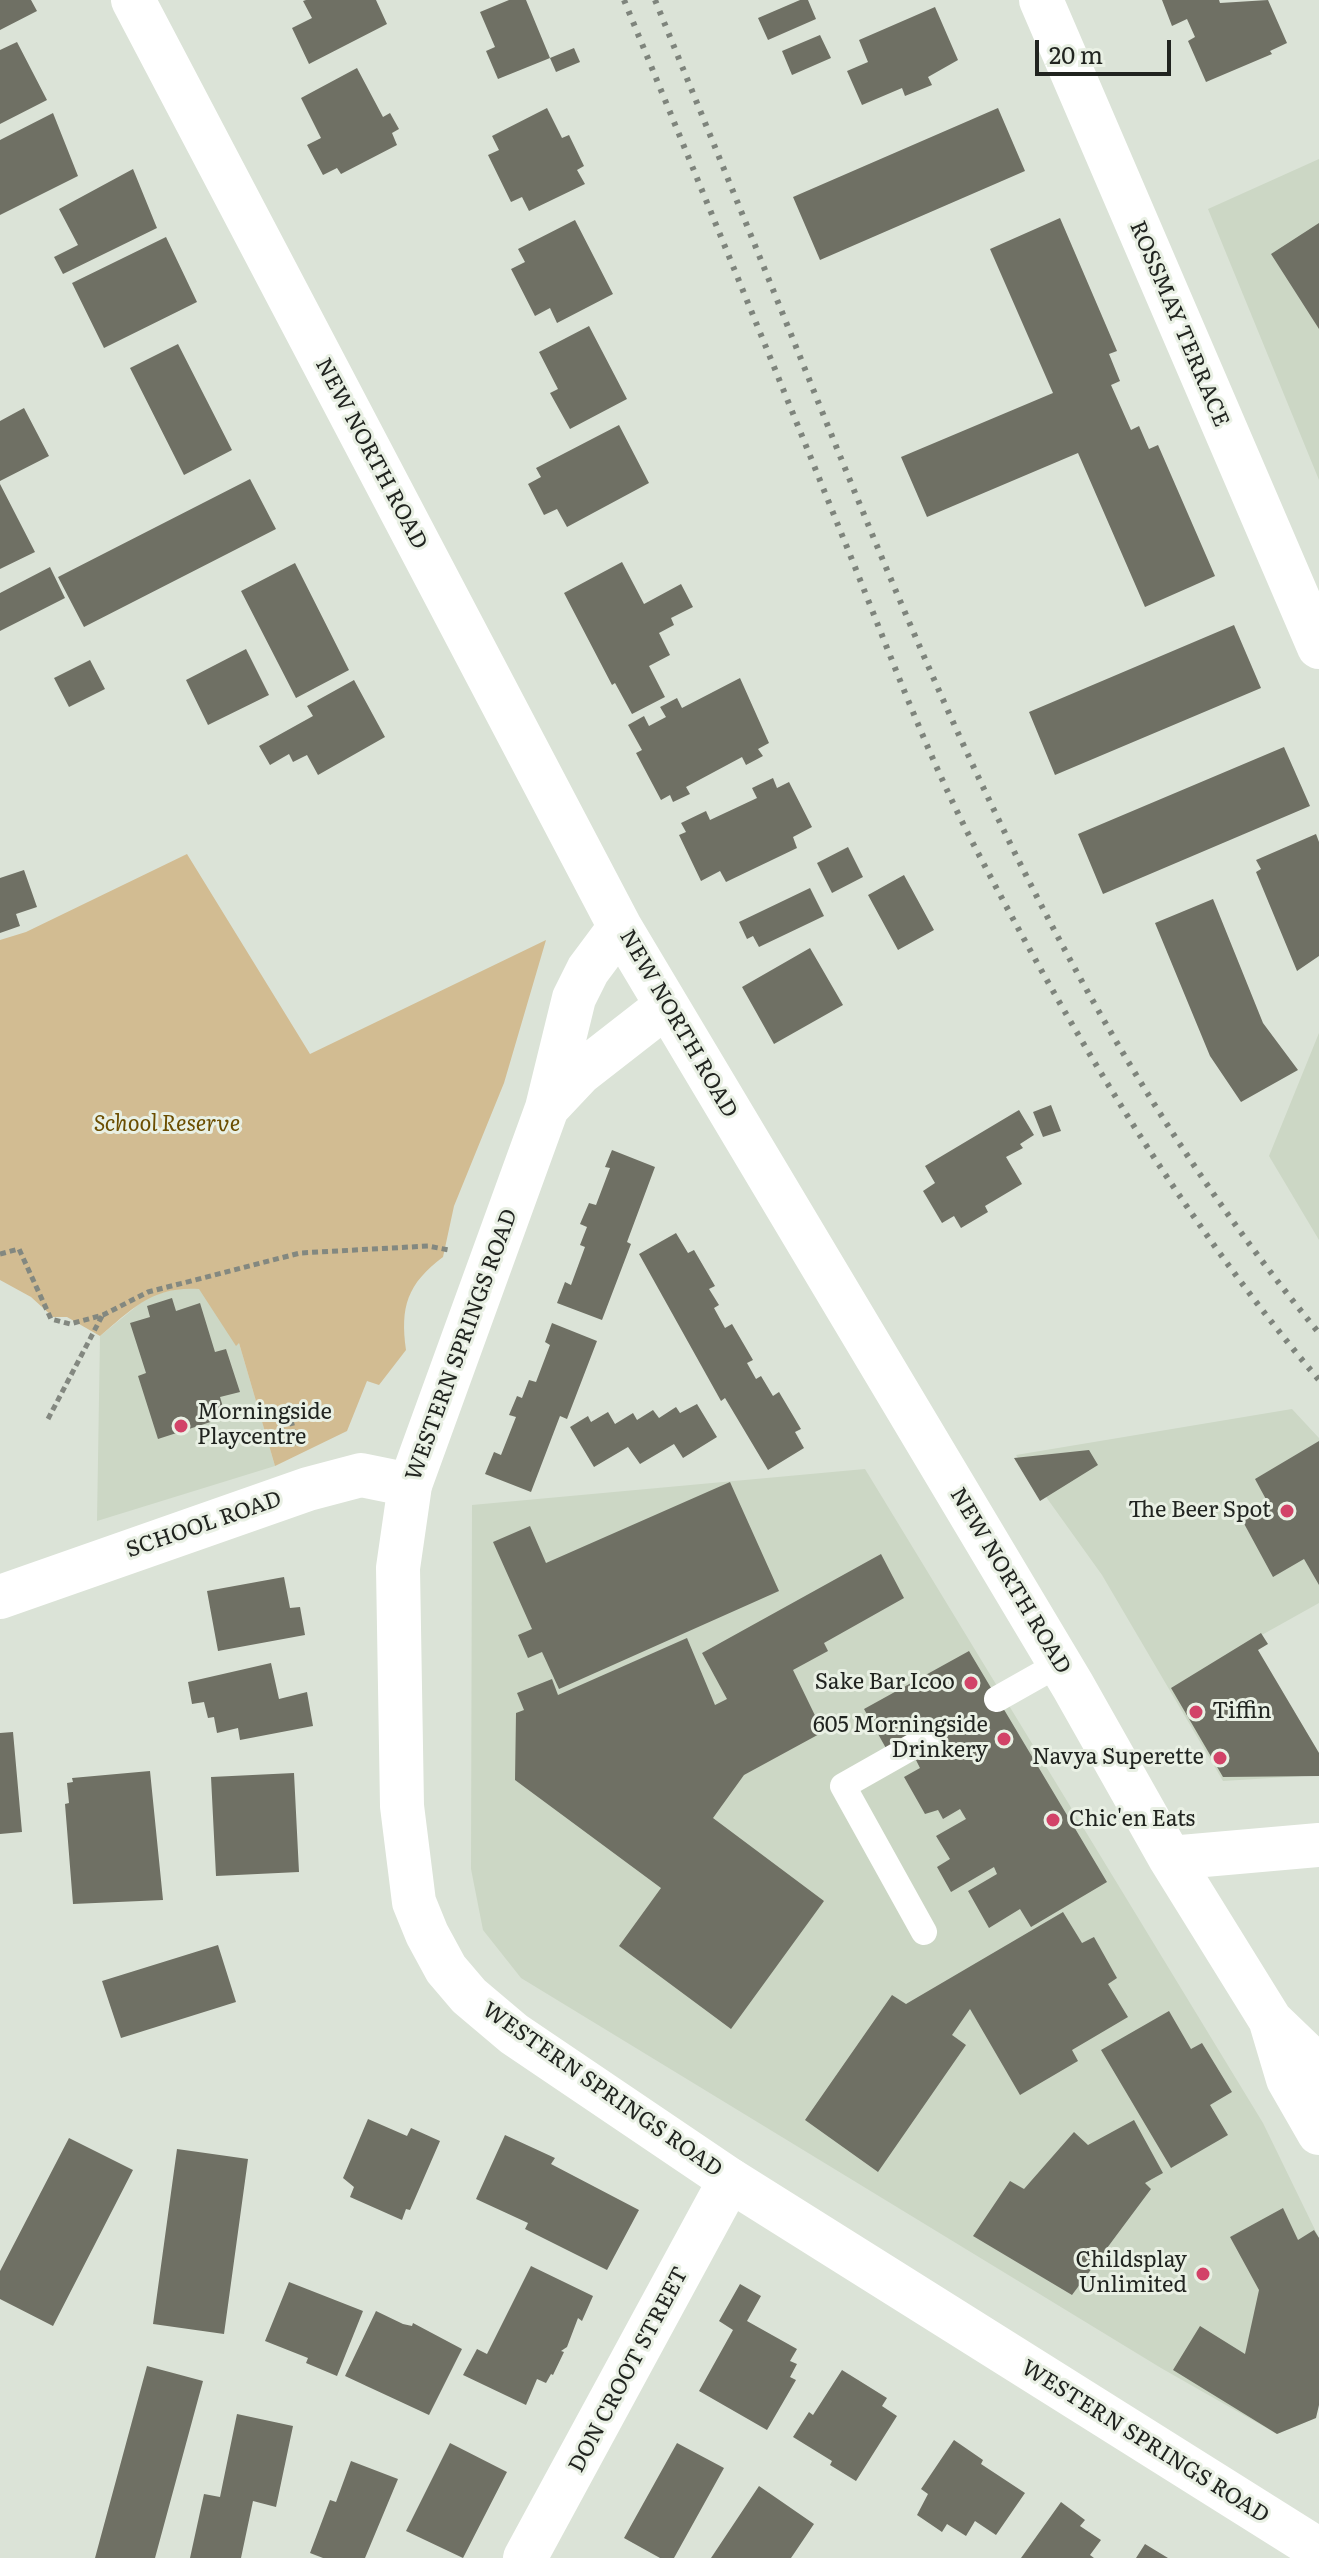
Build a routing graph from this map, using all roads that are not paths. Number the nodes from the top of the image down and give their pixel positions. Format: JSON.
{"nodes":[{"id":1,"x":133,"y":0,"type":"edge"},
{"id":2,"x":1041,"y":0,"type":"edge"},
{"id":3,"x":1319,"y":647,"type":"edge"},
{"id":4,"x":620,"y":927,"type":"junction"},
{"id":5,"x":666,"y":1006,"type":"junction"},
{"id":6,"x":547,"y":1108,"type":"junction"},
{"id":7,"x":410,"y":1485,"type":"junction"},
{"id":8,"x":0,"y":1597,"type":"edge"},
{"id":9,"x":1059,"y":1664,"type":"junction"},
{"id":10,"x":997,"y":1699,"type":"dead end"},
{"id":11,"x":933,"y":1735,"type":"dead end"},
{"id":12,"x":1319,"y":1845,"type":"edge"},
{"id":13,"x":1170,"y":1858,"type":"junction"},
{"id":14,"x":924,"y":1932,"type":"dead end"},
{"id":15,"x":1271,"y":2021,"type":"junction"},
{"id":16,"x":1319,"y":2067,"type":"edge"},
{"id":17,"x":1319,"y":2133,"type":"edge"},
{"id":18,"x":730,"y":2180,"type":"junction"},
{"id":19,"x":1318,"y":2548,"type":"edge"},
{"id":20,"x":525,"y":2558,"type":"edge"}],
"edges":[{"from":1,"to":4,"type":"street","name":"NEW NORTH ROAD"},
{"from":2,"to":3,"type":"street","name":"ROSSMAY TERRACE"},
{"from":4,"to":5,"type":"street","name":"NEW NORTH ROAD"},
{"from":4,"to":6,"type":"street","name":"WESTERN SPRINGS ROAD"},
{"from":5,"to":6,"type":"street","name":"WESTERN SPRINGS ROAD"},
{"from":5,"to":9,"type":"street","name":"NEW NORTH ROAD"},
{"from":6,"to":7,"type":"street","name":"WESTERN SPRINGS ROAD"},
{"from":7,"to":8,"type":"street","name":"SCHOOL ROAD"},
{"from":7,"to":18,"type":"street","name":"WESTERN SPRINGS ROAD"},
{"from":9,"to":10,"type":"lane"},
{"from":9,"to":13,"type":"street","name":"NEW NORTH ROAD"},
{"from":11,"to":14,"type":"lane"},
{"from":12,"to":13,"type":"street"},
{"from":13,"to":15,"type":"street","name":"NEW NORTH ROAD"},
{"from":15,"to":16,"type":"street","name":"NEW NORTH ROAD"},
{"from":15,"to":17,"type":"street","name":"NEW NORTH ROAD"},
{"from":18,"to":19,"type":"street","name":"WESTERN SPRINGS ROAD"},
{"from":18,"to":20,"type":"street","name":"DON CROOT STREET"}]}
